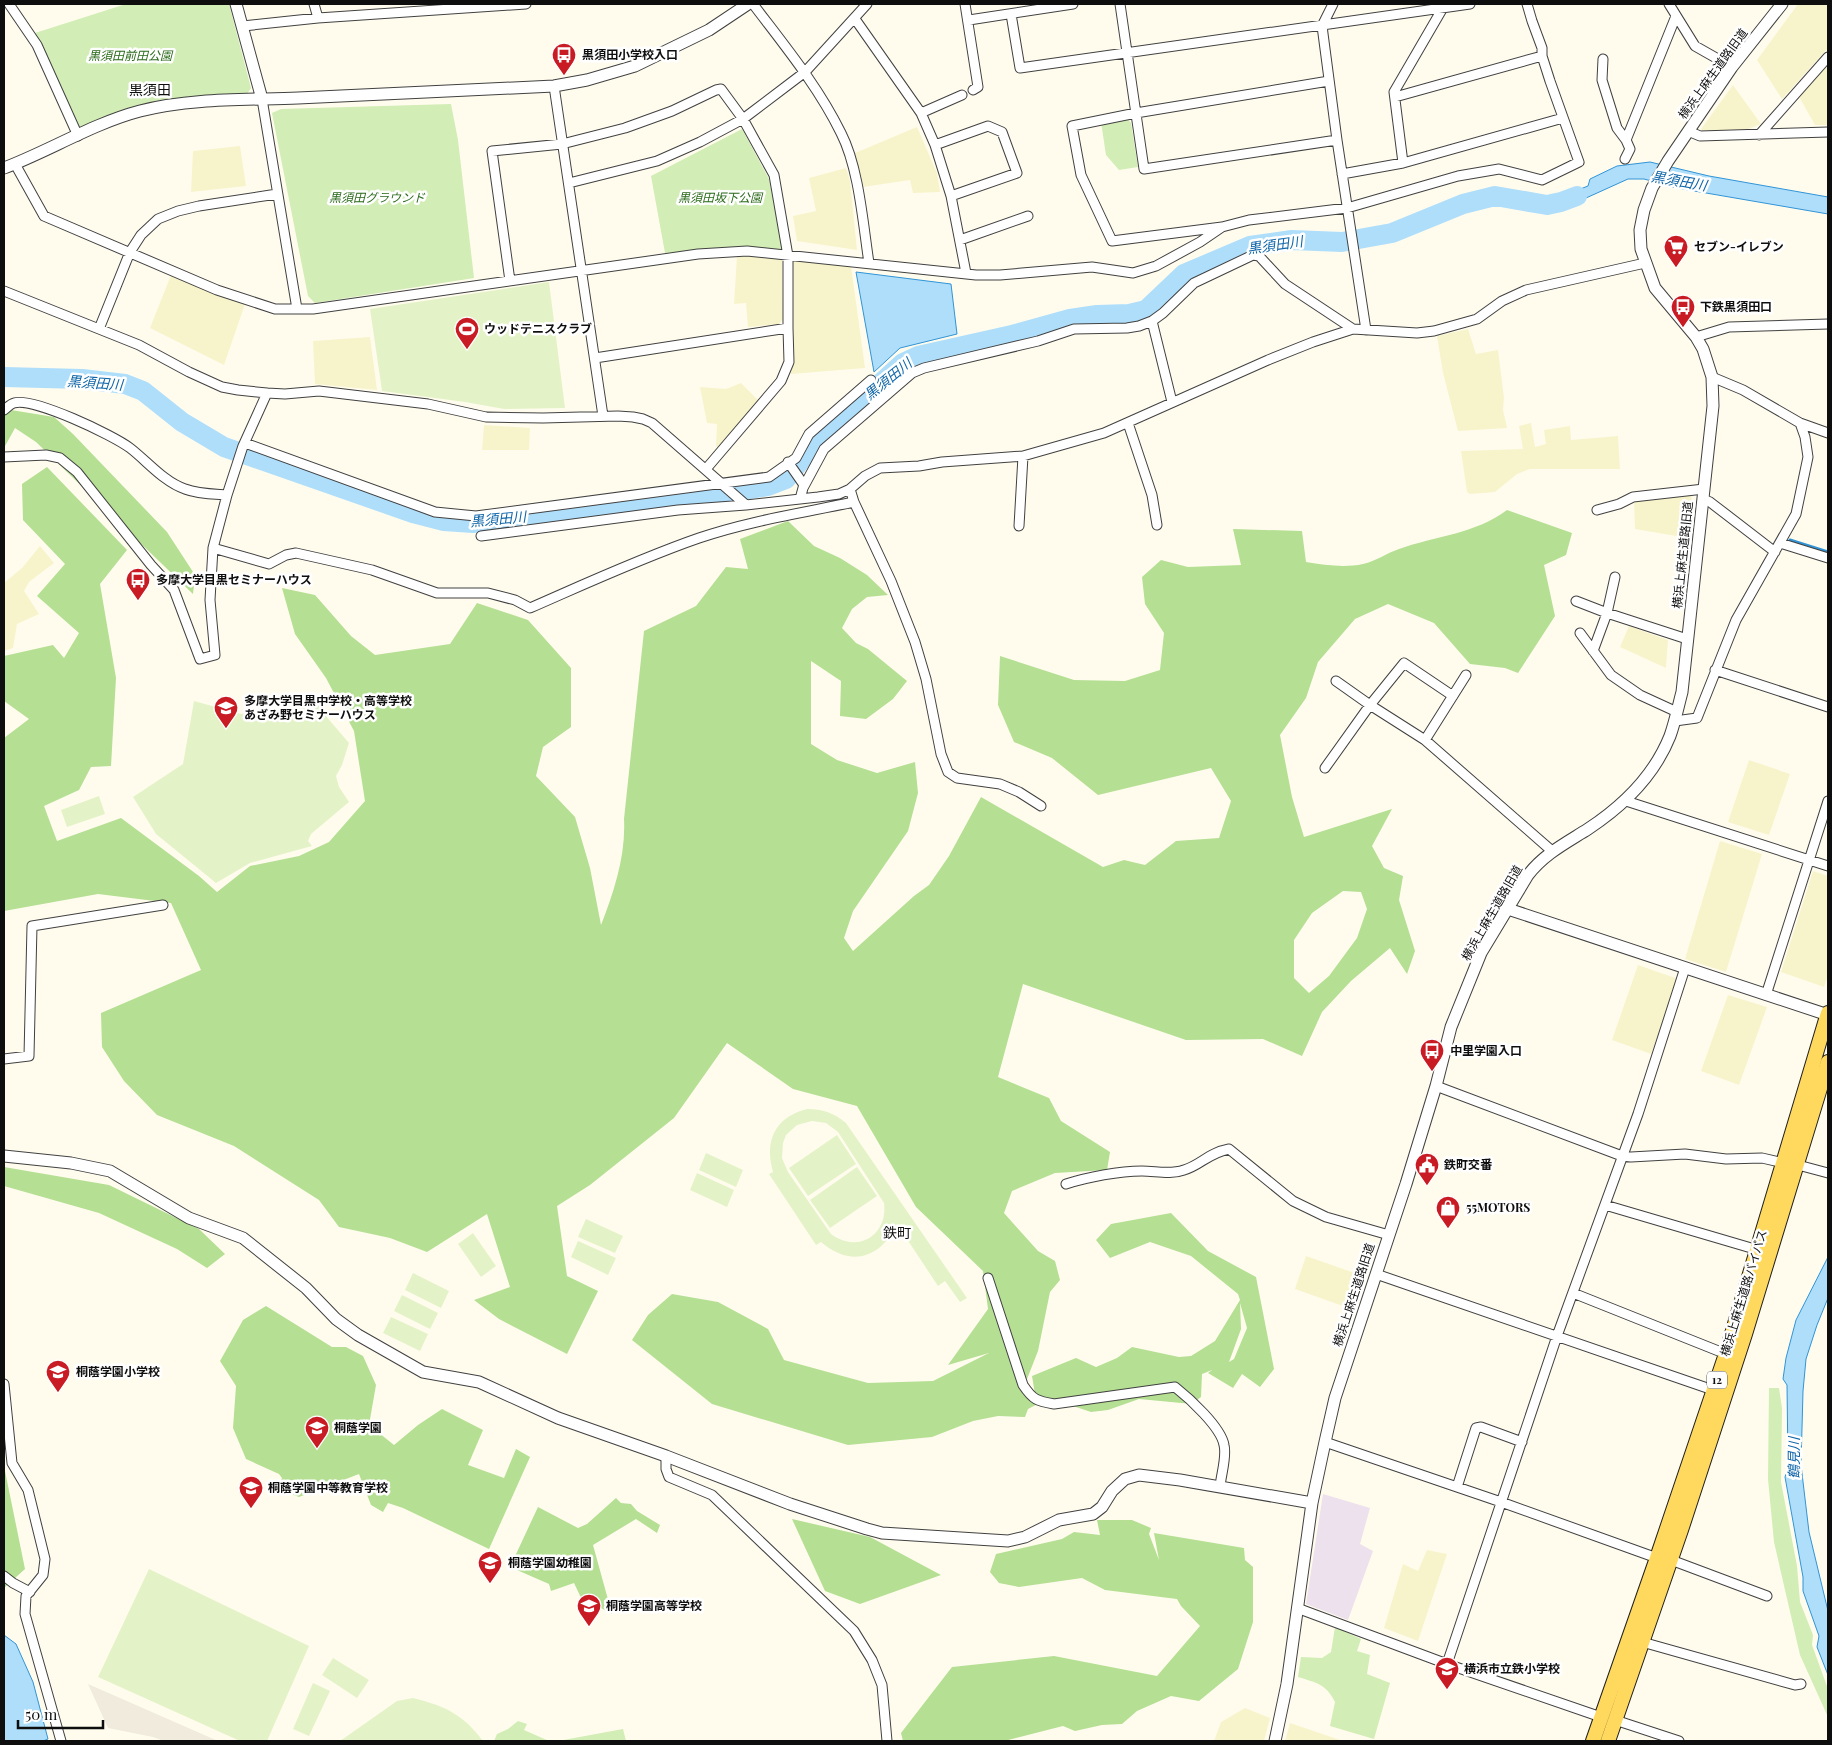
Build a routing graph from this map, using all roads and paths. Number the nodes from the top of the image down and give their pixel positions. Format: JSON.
{"nodes":[{"id":1,"x":9,"y":4,"type":"edge"},
{"id":2,"x":236,"y":4,"type":"edge"},
{"id":3,"x":314,"y":4,"type":"edge"},
{"id":4,"x":386,"y":4,"type":"edge"},
{"id":5,"x":526,"y":4,"type":"edge"},
{"id":6,"x":748,"y":4,"type":"edge"},
{"id":7,"x":753,"y":4,"type":"edge"},
{"id":8,"x":867,"y":4,"type":"edge"},
{"id":9,"x":965,"y":4,"type":"edge"},
{"id":10,"x":1073,"y":4,"type":"edge"},
{"id":11,"x":1120,"y":4,"type":"edge"},
{"id":12,"x":1333,"y":4,"type":"edge"},
{"id":13,"x":1470,"y":4,"type":"edge"},
{"id":14,"x":1528,"y":4,"type":"edge"},
{"id":15,"x":1669,"y":4,"type":"edge"},
{"id":16,"x":1782,"y":4,"type":"edge"},
{"id":17,"x":1444,"y":6,"type":"edge"},
{"id":18,"x":389,"y":14,"type":"junction"},
{"id":19,"x":1011,"y":14,"type":"junction"},
{"id":20,"x":1676,"y":16,"type":"junction"},
{"id":21,"x":318,"y":18,"type":"junction"},
{"id":22,"x":854,"y":19,"type":"junction"},
{"id":23,"x":969,"y":20,"type":"junction"},
{"id":24,"x":242,"y":26,"type":"junction"},
{"id":25,"x":1322,"y":26,"type":"junction"},
{"id":26,"x":1126,"y":54,"type":"junction"},
{"id":27,"x":1542,"y":56,"type":"junction"},
{"id":28,"x":1828,"y":57,"type":"edge"},
{"id":29,"x":1603,"y":59,"type":"dead end"},
{"id":30,"x":1732,"y":67,"type":"junction"},
{"id":31,"x":805,"y":72,"type":"junction"},
{"id":32,"x":1329,"y":81,"type":"junction"},
{"id":33,"x":554,"y":86,"type":"junction"},
{"id":34,"x":973,"y":90,"type":"dead end"},
{"id":35,"x":962,"y":95,"type":"dead end"},
{"id":36,"x":1395,"y":97,"type":"junction"},
{"id":37,"x":262,"y":99,"type":"junction"},
{"id":38,"x":920,"y":113,"type":"junction"},
{"id":39,"x":1136,"y":113,"type":"junction"},
{"id":40,"x":1563,"y":118,"type":"junction"},
{"id":41,"x":743,"y":119,"type":"junction"},
{"id":42,"x":1688,"y":131,"type":"junction"},
{"id":43,"x":1828,"y":132,"type":"edge"},
{"id":44,"x":1759,"y":135,"type":"junction"},
{"id":45,"x":78,"y":136,"type":"junction"},
{"id":46,"x":1336,"y":140,"type":"junction"},
{"id":47,"x":1626,"y":140,"type":"junction"},
{"id":48,"x":562,"y":144,"type":"junction"},
{"id":49,"x":934,"y":145,"type":"junction"},
{"id":50,"x":1625,"y":159,"type":"dead end"},
{"id":51,"x":1403,"y":163,"type":"junction"},
{"id":52,"x":9,"y":166,"type":"edge"},
{"id":53,"x":1342,"y":174,"type":"junction"},
{"id":54,"x":569,"y":183,"type":"junction"},
{"id":55,"x":277,"y":194,"type":"junction"},
{"id":56,"x":951,"y":196,"type":"junction"},
{"id":57,"x":1348,"y":211,"type":"junction"},
{"id":58,"x":1028,"y":216,"type":"dead end"},
{"id":59,"x":1222,"y":226,"type":"junction"},
{"id":60,"x":960,"y":240,"type":"junction"},
{"id":61,"x":130,"y":252,"type":"junction"},
{"id":62,"x":788,"y":256,"type":"junction"},
{"id":63,"x":868,"y":263,"type":"junction"},
{"id":64,"x":1645,"y":263,"type":"junction"},
{"id":65,"x":581,"y":270,"type":"junction"},
{"id":66,"x":966,"y":274,"type":"junction"},
{"id":67,"x":510,"y":281,"type":"junction"},
{"id":68,"x":4,"y":291,"type":"edge"},
{"id":69,"x":297,"y":309,"type":"junction"},
{"id":70,"x":1152,"y":321,"type":"junction"},
{"id":71,"x":1828,"y":324,"type":"edge"},
{"id":72,"x":788,"y":328,"type":"junction"},
{"id":73,"x":99,"y":329,"type":"junction"},
{"id":74,"x":1353,"y":330,"type":"junction"},
{"id":75,"x":1366,"y":330,"type":"junction"},
{"id":76,"x":1696,"y":337,"type":"junction"},
{"id":77,"x":595,"y":358,"type":"junction"},
{"id":78,"x":1712,"y":377,"type":"junction"},
{"id":79,"x":871,"y":380,"type":"dead end"},
{"id":80,"x":267,"y":393,"type":"junction"},
{"id":81,"x":1172,"y":402,"type":"junction"},
{"id":82,"x":4,"y":410,"type":"edge"},
{"id":83,"x":603,"y":416,"type":"junction"},
{"id":84,"x":1128,"y":423,"type":"junction"},
{"id":85,"x":1800,"y":423,"type":"junction"},
{"id":86,"x":1828,"y":433,"type":"edge"},
{"id":87,"x":244,"y":444,"type":"junction"},
{"id":88,"x":1023,"y":456,"type":"junction"},
{"id":89,"x":4,"y":457,"type":"edge"},
{"id":90,"x":788,"y":462,"type":"junction"},
{"id":91,"x":706,"y":469,"type":"junction"},
{"id":92,"x":722,"y":484,"type":"junction"},
{"id":93,"x":804,"y":485,"type":"junction"},
{"id":94,"x":850,"y":489,"type":"junction"},
{"id":95,"x":1703,"y":494,"type":"junction"},
{"id":96,"x":227,"y":495,"type":"junction"},
{"id":97,"x":800,"y":499,"type":"junction"},
{"id":98,"x":742,"y":502,"type":"junction"},
{"id":99,"x":854,"y":502,"type":"junction"},
{"id":100,"x":1597,"y":510,"type":"dead end"},
{"id":101,"x":1158,"y":525,"type":"dead end"},
{"id":102,"x":1019,"y":526,"type":"dead end"},
{"id":103,"x":481,"y":536,"type":"dead end"},
{"id":104,"x":1780,"y":542,"type":"junction"},
{"id":105,"x":213,"y":548,"type":"junction"},
{"id":106,"x":1775,"y":552,"type":"junction"},
{"id":107,"x":1828,"y":558,"type":"edge"},
{"id":108,"x":1616,"y":577,"type":"dead end"},
{"id":109,"x":1576,"y":601,"type":"dead end"},
{"id":110,"x":1607,"y":613,"type":"junction"},
{"id":111,"x":1580,"y":633,"type":"dead end"},
{"id":112,"x":1687,"y":639,"type":"junction"},
{"id":113,"x":1593,"y":651,"type":"junction"},
{"id":114,"x":1715,"y":670,"type":"junction"},
{"id":115,"x":1466,"y":674,"type":"dead end"},
{"id":116,"x":1336,"y":680,"type":"dead end"},
{"id":117,"x":1454,"y":696,"type":"junction"},
{"id":118,"x":1370,"y":705,"type":"junction"},
{"id":119,"x":1828,"y":706,"type":"edge"},
{"id":120,"x":1676,"y":717,"type":"junction"},
{"id":121,"x":1425,"y":740,"type":"junction"},
{"id":122,"x":1325,"y":768,"type":"dead end"},
{"id":123,"x":1828,"y":800,"type":"edge"},
{"id":124,"x":1626,"y":801,"type":"junction"},
{"id":125,"x":1041,"y":806,"type":"dead end"},
{"id":126,"x":1552,"y":851,"type":"junction"},
{"id":127,"x":1809,"y":860,"type":"junction"},
{"id":128,"x":1828,"y":866,"type":"edge"},
{"id":129,"x":163,"y":905,"type":"dead end"},
{"id":130,"x":1508,"y":909,"type":"junction"},
{"id":131,"x":1685,"y":968,"type":"junction"},
{"id":132,"x":1766,"y":995,"type":"junction"},
{"id":133,"x":1828,"y":1014,"type":"edge"},
{"id":134,"x":4,"y":1059,"type":"edge"},
{"id":135,"x":1828,"y":1062,"type":"edge"},
{"id":136,"x":1436,"y":1086,"type":"junction"},
{"id":137,"x":4,"y":1156,"type":"edge"},
{"id":138,"x":1622,"y":1156,"type":"junction"},
{"id":139,"x":1791,"y":1164,"type":"junction"},
{"id":140,"x":1828,"y":1172,"type":"edge"},
{"id":141,"x":1066,"y":1184,"type":"dead end"},
{"id":142,"x":1605,"y":1205,"type":"junction"},
{"id":143,"x":1389,"y":1235,"type":"junction"},
{"id":144,"x":1758,"y":1250,"type":"junction"},
{"id":145,"x":1376,"y":1274,"type":"junction"},
{"id":146,"x":988,"y":1278,"type":"dead end"},
{"id":147,"x":1573,"y":1294,"type":"junction"},
{"id":148,"x":1558,"y":1336,"type":"junction"},
{"id":149,"x":1726,"y":1354,"type":"junction"},
{"id":150,"x":4,"y":1384,"type":"edge"},
{"id":151,"x":1714,"y":1390,"type":"junction"},
{"id":152,"x":1324,"y":1442,"type":"junction"},
{"id":153,"x":1522,"y":1442,"type":"junction"},
{"id":154,"x":666,"y":1456,"type":"junction"},
{"id":155,"x":1220,"y":1487,"type":"junction"},
{"id":156,"x":1457,"y":1487,"type":"junction"},
{"id":157,"x":1501,"y":1502,"type":"junction"},
{"id":158,"x":1312,"y":1503,"type":"junction"},
{"id":159,"x":1664,"y":1559,"type":"junction"},
{"id":160,"x":4,"y":1576,"type":"edge"},
{"id":161,"x":30,"y":1592,"type":"junction"},
{"id":162,"x":1768,"y":1596,"type":"dead end"},
{"id":163,"x":1297,"y":1608,"type":"junction"},
{"id":164,"x":1642,"y":1642,"type":"junction"},
{"id":165,"x":1447,"y":1664,"type":"junction"},
{"id":166,"x":1801,"y":1684,"type":"dead end"},
{"id":167,"x":1601,"y":1717,"type":"junction"},
{"id":168,"x":1615,"y":1720,"type":"junction"},
{"id":169,"x":61,"y":1741,"type":"edge"},
{"id":170,"x":888,"y":1741,"type":"edge"},
{"id":171,"x":1275,"y":1741,"type":"edge"},
{"id":172,"x":1593,"y":1741,"type":"edge"},
{"id":173,"x":1608,"y":1741,"type":"edge"},
{"id":174,"x":1679,"y":1741,"type":"edge"}],
"edges":[{"from":1,"to":45,"type":"street"},
{"from":2,"to":24,"type":"street"},
{"from":3,"to":21,"type":"street"},
{"from":4,"to":18,"type":"street"},
{"from":5,"to":18,"type":"street"},
{"from":6,"to":33,"type":"street"},
{"from":7,"to":31,"type":"street"},
{"from":8,"to":22,"type":"street"},
{"from":9,"to":23,"type":"street"},
{"from":10,"to":19,"type":"street"},
{"from":11,"to":26,"type":"street"},
{"from":12,"to":25,"type":"street"},
{"from":13,"to":17,"type":"street"},
{"from":14,"to":27,"type":"street"},
{"from":15,"to":20,"type":"street"},
{"from":16,"to":30,"type":"street","name":"横浜上麻生道路旧道"},
{"from":17,"to":25,"type":"street"},
{"from":17,"to":36,"type":"street"},
{"from":18,"to":21,"type":"street"},
{"from":19,"to":23,"type":"street"},
{"from":19,"to":26,"type":"street"},
{"from":20,"to":30,"type":"street"},
{"from":20,"to":47,"type":"street"},
{"from":21,"to":24,"type":"street"},
{"from":22,"to":31,"type":"street"},
{"from":22,"to":38,"type":"street"},
{"from":23,"to":34,"type":"street"},
{"from":24,"to":37,"type":"street"},
{"from":25,"to":26,"type":"street"},
{"from":25,"to":32,"type":"street"},
{"from":26,"to":39,"type":"street"},
{"from":27,"to":36,"type":"street"},
{"from":27,"to":40,"type":"street"},
{"from":28,"to":44,"type":"street"},
{"from":29,"to":47,"type":"street"},
{"from":30,"to":42,"type":"street","name":"横浜上麻生道路旧道"},
{"from":31,"to":41,"type":"street"},
{"from":31,"to":63,"type":"street"},
{"from":32,"to":39,"type":"street"},
{"from":32,"to":46,"type":"street"},
{"from":33,"to":37,"type":"street"},
{"from":33,"to":48,"type":"street"},
{"from":35,"to":38,"type":"street"},
{"from":36,"to":51,"type":"street"},
{"from":37,"to":45,"type":"street"},
{"from":37,"to":55,"type":"street"},
{"from":38,"to":49,"type":"street"},
{"from":39,"to":46,"type":"street"},
{"from":39,"to":59,"type":"street"},
{"from":40,"to":51,"type":"street"},
{"from":40,"to":57,"type":"street"},
{"from":41,"to":48,"type":"street"},
{"from":41,"to":54,"type":"street"},
{"from":41,"to":62,"type":"street"},
{"from":42,"to":44,"type":"street"},
{"from":42,"to":64,"type":"street","name":"横浜上麻生道路旧道"},
{"from":43,"to":44,"type":"street"},
{"from":45,"to":52,"type":"street"},
{"from":46,"to":53,"type":"street"},
{"from":47,"to":50,"type":"street"},
{"from":48,"to":54,"type":"street"},
{"from":48,"to":67,"type":"street"},
{"from":49,"to":56,"type":"street"},
{"from":49,"to":56,"type":"street"},
{"from":51,"to":53,"type":"street"},
{"from":52,"to":61,"type":"street"},
{"from":53,"to":57,"type":"street"},
{"from":54,"to":65,"type":"street"},
{"from":55,"to":61,"type":"street"},
{"from":55,"to":69,"type":"street"},
{"from":56,"to":60,"type":"street"},
{"from":57,"to":59,"type":"street"},
{"from":57,"to":75,"type":"street"},
{"from":58,"to":60,"type":"street"},
{"from":59,"to":66,"type":"street"},
{"from":60,"to":66,"type":"street"},
{"from":61,"to":69,"type":"street"},
{"from":61,"to":73,"type":"street"},
{"from":62,"to":63,"type":"street"},
{"from":62,"to":65,"type":"street"},
{"from":62,"to":72,"type":"street"},
{"from":63,"to":66,"type":"street"},
{"from":64,"to":75,"type":"street"},
{"from":64,"to":76,"type":"street","name":"横浜上麻生道路旧道"},
{"from":65,"to":67,"type":"street"},
{"from":65,"to":77,"type":"street"},
{"from":67,"to":69,"type":"street"},
{"from":68,"to":73,"type":"street"},
{"from":70,"to":74,"type":"street"},
{"from":70,"to":81,"type":"street"},
{"from":70,"to":93,"type":"street"},
{"from":71,"to":76,"type":"street"},
{"from":72,"to":77,"type":"street"},
{"from":72,"to":91,"type":"street"},
{"from":73,"to":80,"type":"street"},
{"from":74,"to":75,"type":"street"},
{"from":74,"to":81,"type":"street"},
{"from":76,"to":78,"type":"street","name":"横浜上麻生道路旧道"},
{"from":77,"to":83,"type":"street"},
{"from":78,"to":85,"type":"street"},
{"from":78,"to":95,"type":"street","name":"横浜上麻生道路旧道"},
{"from":79,"to":90,"type":"street"},
{"from":80,"to":83,"type":"street"},
{"from":80,"to":87,"type":"street"},
{"from":81,"to":84,"type":"street"},
{"from":82,"to":96,"type":"street"},
{"from":83,"to":91,"type":"street"},
{"from":84,"to":88,"type":"street"},
{"from":84,"to":101,"type":"street"},
{"from":85,"to":86,"type":"street"},
{"from":85,"to":104,"type":"street"},
{"from":87,"to":92,"type":"street"},
{"from":87,"to":96,"type":"street"},
{"from":88,"to":94,"type":"street"},
{"from":88,"to":102,"type":"street"},
{"from":89,"to":105,"type":"street"},
{"from":90,"to":92,"type":"street"},
{"from":90,"to":93,"type":"street"},
{"from":91,"to":92,"type":"street"},
{"from":92,"to":98,"type":"street"},
{"from":93,"to":97,"type":"street"},
{"from":94,"to":97,"type":"street"},
{"from":94,"to":99,"type":"street"},
{"from":95,"to":100,"type":"street"},
{"from":95,"to":106,"type":"street"},
{"from":95,"to":112,"type":"street","name":"横浜上麻生道路旧道"},
{"from":96,"to":105,"type":"street"},
{"from":97,"to":98,"type":"street"},
{"from":98,"to":103,"type":"street"},
{"from":99,"to":105,"type":"street"},
{"from":99,"to":125,"type":"street"},
{"from":104,"to":106,"type":"street"},
{"from":104,"to":107,"type":"street"},
{"from":106,"to":114,"type":"street"},
{"from":108,"to":110,"type":"street"},
{"from":109,"to":110,"type":"street"},
{"from":110,"to":112,"type":"street"},
{"from":110,"to":113,"type":"street"},
{"from":111,"to":113,"type":"street"},
{"from":112,"to":120,"type":"street","name":"横浜上麻生道路旧道"},
{"from":113,"to":120,"type":"street"},
{"from":114,"to":119,"type":"street"},
{"from":114,"to":120,"type":"street"},
{"from":115,"to":117,"type":"street"},
{"from":116,"to":118,"type":"street"},
{"from":117,"to":118,"type":"street"},
{"from":117,"to":121,"type":"street"},
{"from":118,"to":121,"type":"street"},
{"from":118,"to":122,"type":"street"},
{"from":120,"to":124,"type":"street","name":"横浜上麻生道路旧道"},
{"from":121,"to":126,"type":"street"},
{"from":123,"to":127,"type":"street"},
{"from":124,"to":126,"type":"street","name":"横浜上麻生道路旧道"},
{"from":124,"to":127,"type":"street"},
{"from":126,"to":130,"type":"street","name":"横浜上麻生道路旧道"},
{"from":127,"to":128,"type":"street"},
{"from":127,"to":132,"type":"street"},
{"from":129,"to":134,"type":"street"},
{"from":130,"to":131,"type":"street"},
{"from":130,"to":136,"type":"street","name":"横浜上麻生道路旧道"},
{"from":131,"to":132,"type":"street"},
{"from":131,"to":138,"type":"street"},
{"from":132,"to":133,"type":"street"},
{"from":133,"to":139,"type":"main road","name":"横浜上麻生道路バイパス","number":"12"},
{"from":135,"to":139,"type":"main road","name":"横浜上麻生道路バイパス","number":"12"},
{"from":136,"to":138,"type":"street"},
{"from":136,"to":143,"type":"street","name":"横浜上麻生道路旧道"},
{"from":137,"to":154,"type":"street"},
{"from":138,"to":139,"type":"street"},
{"from":138,"to":142,"type":"street"},
{"from":139,"to":140,"type":"street"},
{"from":139,"to":144,"type":"main road","name":"横浜上麻生道路バイパス","number":"12"},
{"from":139,"to":159,"type":"main road","name":"横浜上麻生道路バイパス","number":"12"},
{"from":141,"to":143,"type":"street"},
{"from":142,"to":144,"type":"street"},
{"from":142,"to":147,"type":"street"},
{"from":143,"to":145,"type":"street","name":"横浜上麻生道路旧道"},
{"from":144,"to":149,"type":"main road","name":"横浜上麻生道路バイパス","number":"12"},
{"from":145,"to":148,"type":"street"},
{"from":145,"to":152,"type":"street","name":"横浜上麻生道路旧道"},
{"from":146,"to":155,"type":"street"},
{"from":147,"to":148,"type":"street"},
{"from":147,"to":149,"type":"street"},
{"from":148,"to":151,"type":"street"},
{"from":148,"to":153,"type":"street"},
{"from":149,"to":151,"type":"main road","name":"横浜上麻生道路バイパス","number":"12"},
{"from":150,"to":161,"type":"street"},
{"from":151,"to":159,"type":"main road","name":"横浜上麻生道路バイパス","number":"12"},
{"from":152,"to":156,"type":"street"},
{"from":152,"to":158,"type":"street","name":"横浜上麻生道路旧道"},
{"from":153,"to":156,"type":"street"},
{"from":153,"to":157,"type":"street"},
{"from":154,"to":155,"type":"street"},
{"from":154,"to":170,"type":"street"},
{"from":155,"to":158,"type":"street"},
{"from":156,"to":157,"type":"street"},
{"from":157,"to":159,"type":"street"},
{"from":157,"to":165,"type":"street"},
{"from":158,"to":163,"type":"street","name":"横浜上麻生道路旧道"},
{"from":159,"to":162,"type":"street"},
{"from":159,"to":164,"type":"main road","name":"横浜上麻生道路バイパス","number":"12"},
{"from":159,"to":167,"type":"main road","name":"横浜上麻生道路バイパス","number":"12"},
{"from":160,"to":161,"type":"street"},
{"from":161,"to":169,"type":"street"},
{"from":163,"to":165,"type":"street"},
{"from":163,"to":171,"type":"street","name":"横浜上麻生道路旧道"},
{"from":164,"to":166,"type":"street"},
{"from":164,"to":168,"type":"main road","name":"横浜上麻生道路バイパス","number":"12"},
{"from":165,"to":167,"type":"street"},
{"from":167,"to":172,"type":"main road","name":"横浜上麻生道路バイパス","number":"12"},
{"from":168,"to":173,"type":"main road","name":"横浜上麻生道路バイパス","number":"12"},
{"from":168,"to":174,"type":"street"}]}
